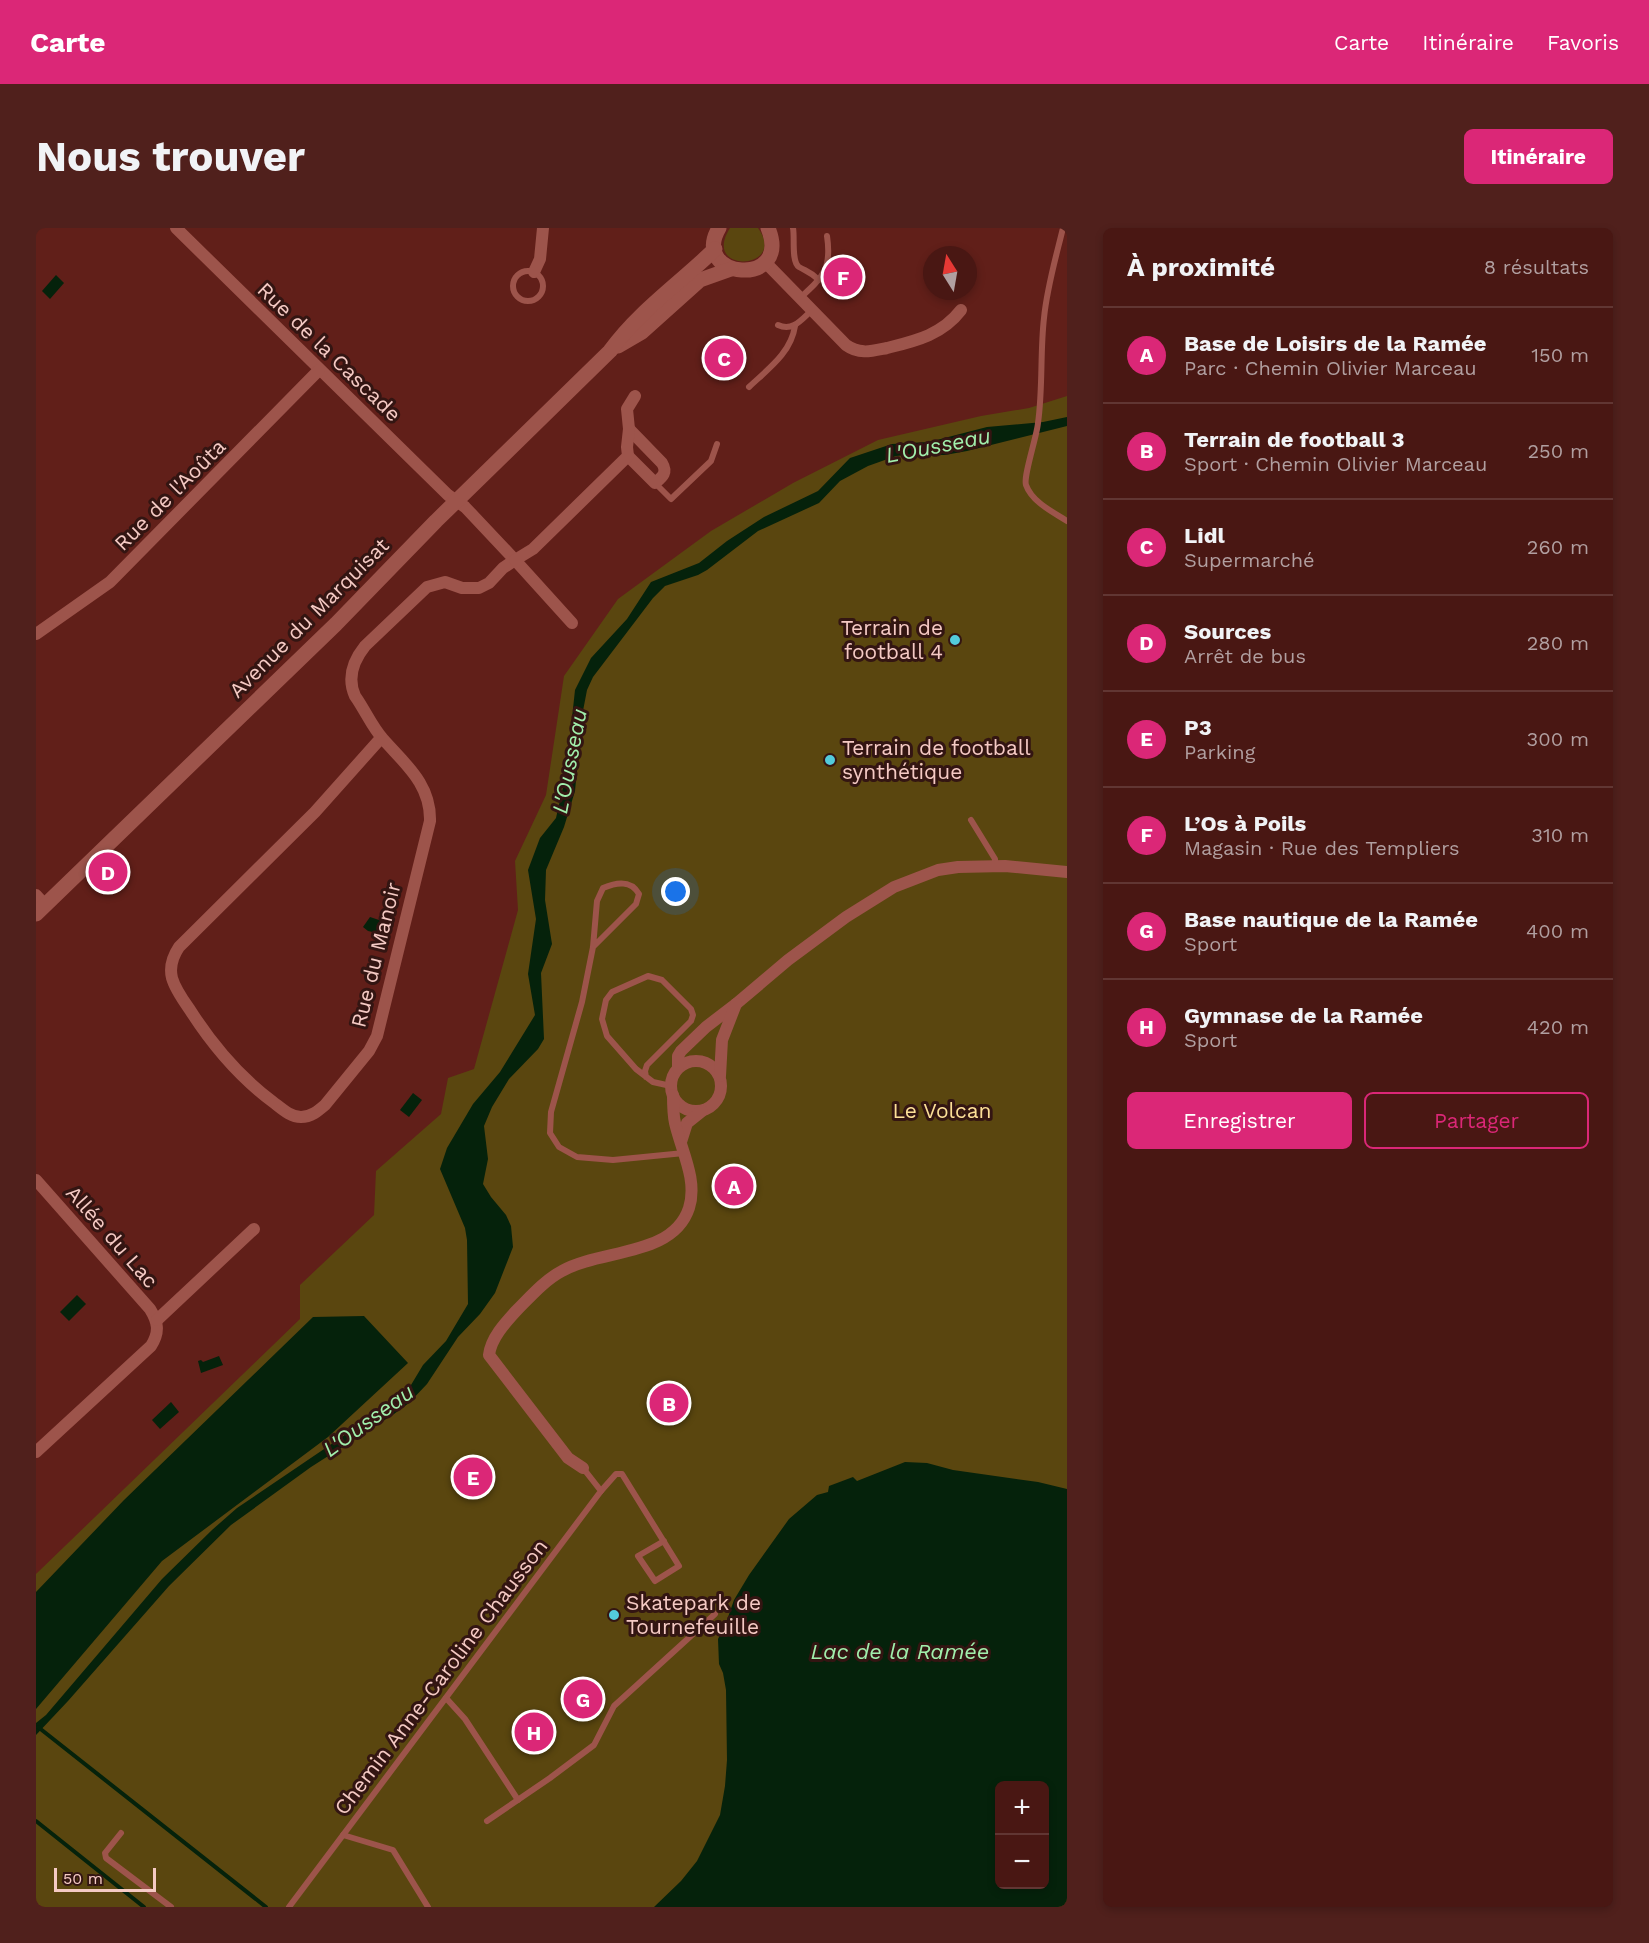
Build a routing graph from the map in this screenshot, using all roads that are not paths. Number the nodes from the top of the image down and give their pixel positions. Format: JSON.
{"nodes":[{"id":1,"x":176,"y":228,"type":"edge"},
{"id":2,"x":543,"y":228,"type":"edge"},
{"id":3,"x":768,"y":228,"type":"edge"},
{"id":4,"x":794,"y":228,"type":"edge"},
{"id":5,"x":1063,"y":228,"type":"edge"},
{"id":6,"x":716,"y":230,"type":"edge"},
{"id":7,"x":827,"y":236,"type":"dead end"},
{"id":8,"x":715,"y":249,"type":"junction"},
{"id":9,"x":765,"y":262,"type":"junction"},
{"id":10,"x":731,"y":269,"type":"junction"},
{"id":11,"x":534,"y":272,"type":"junction"},
{"id":12,"x":700,"y":280,"type":"junction"},
{"id":13,"x":819,"y":280,"type":"junction"},
{"id":14,"x":668,"y":290,"type":"junction"},
{"id":15,"x":800,"y":298,"type":"junction"},
{"id":16,"x":812,"y":310,"type":"junction"},
{"id":17,"x":961,"y":310,"type":"dead end"},
{"id":18,"x":778,"y":325,"type":"dead end"},
{"id":19,"x":795,"y":326,"type":"junction"},
{"id":20,"x":610,"y":351,"type":"junction"},
{"id":21,"x":319,"y":370,"type":"junction"},
{"id":22,"x":749,"y":387,"type":"dead end"},
{"id":23,"x":635,"y":396,"type":"dead end"},
{"id":24,"x":629,"y":429,"type":"junction"},
{"id":25,"x":717,"y":444,"type":"dead end"},
{"id":26,"x":628,"y":456,"type":"junction"},
{"id":27,"x":655,"y":483,"type":"junction"},
{"id":28,"x":457,"y":502,"type":"junction"},
{"id":29,"x":1067,"y":521,"type":"edge"},
{"id":30,"x":515,"y":560,"type":"junction"},
{"id":31,"x":572,"y":623,"type":"dead end"},
{"id":32,"x":36,"y":634,"type":"edge"},
{"id":33,"x":381,"y":738,"type":"junction"},
{"id":34,"x":971,"y":820,"type":"dead end"},
{"id":35,"x":995,"y":866,"type":"junction"},
{"id":36,"x":1067,"y":872,"type":"edge"},
{"id":37,"x":39,"y":905,"type":"edge"},
{"id":38,"x":593,"y":947,"type":"junction"},
{"id":39,"x":736,"y":1004,"type":"junction"},
{"id":40,"x":678,"y":1068,"type":"junction"},
{"id":41,"x":720,"y":1076,"type":"junction"},
{"id":42,"x":646,"y":1077,"type":"junction"},
{"id":43,"x":672,"y":1091,"type":"junction"},
{"id":44,"x":702,"y":1111,"type":"junction"},
{"id":45,"x":682,"y":1148,"type":"junction"},
{"id":46,"x":36,"y":1180,"type":"edge"},
{"id":47,"x":254,"y":1230,"type":"dead end"},
{"id":48,"x":157,"y":1320,"type":"junction"},
{"id":49,"x":36,"y":1452,"type":"edge"},
{"id":50,"x":583,"y":1468,"type":"joint"},
{"id":51,"x":601,"y":1491,"type":"junction"},
{"id":52,"x":664,"y":1540,"type":"junction"},
{"id":53,"x":715,"y":1614,"type":"dead end"},
{"id":54,"x":446,"y":1698,"type":"junction"},
{"id":55,"x":518,"y":1800,"type":"junction"},
{"id":56,"x":487,"y":1821,"type":"dead end"},
{"id":57,"x":121,"y":1833,"type":"dead end"},
{"id":58,"x":343,"y":1836,"type":"junction"},
{"id":59,"x":171,"y":1907,"type":"edge"},
{"id":60,"x":289,"y":1907,"type":"edge"},
{"id":61,"x":428,"y":1907,"type":"edge"}],
"edges":[{"from":1,"to":21,"type":"street","name":"Rue de la Cascade"},
{"from":2,"to":11,"type":"street"},
{"from":3,"to":9,"type":"main road"},
{"from":4,"to":13,"type":"lane"},
{"from":5,"to":29,"type":"lane"},
{"from":6,"to":8,"type":"main road"},
{"from":7,"to":13,"type":"lane"},
{"from":8,"to":10,"type":"main road"},
{"from":8,"to":14,"type":"main road","name":"Avenue du Marquisat"},
{"from":9,"to":10,"type":"main road","name":"Avenue du Marquisat"},
{"from":9,"to":15,"type":"street"},
{"from":10,"to":12,"type":"main road","name":"Avenue du Marquisat"},
{"from":11,"to":11,"type":"lane"},
{"from":12,"to":14,"type":"lane"},
{"from":12,"to":20,"type":"main road","name":"Avenue du Marquisat"},
{"from":13,"to":15,"type":"lane"},
{"from":14,"to":20,"type":"main road","name":"Avenue du Marquisat"},
{"from":15,"to":16,"type":"street"},
{"from":16,"to":17,"type":"street"},
{"from":16,"to":19,"type":"lane"},
{"from":18,"to":19,"type":"lane"},
{"from":19,"to":22,"type":"lane"},
{"from":20,"to":28,"type":"main road","name":"Avenue du Marquisat"},
{"from":21,"to":28,"type":"street","name":"Rue de la Cascade"},
{"from":21,"to":32,"type":"street","name":"Rue de l'Aoûta"},
{"from":23,"to":24,"type":"street"},
{"from":24,"to":26,"type":"street"},
{"from":24,"to":27,"type":"street"},
{"from":25,"to":27,"type":"lane"},
{"from":26,"to":27,"type":"street"},
{"from":26,"to":30,"type":"street","name":"Rue du Manoir"},
{"from":28,"to":30,"type":"street"},
{"from":28,"to":37,"type":"main road","name":"Avenue du Marquisat"},
{"from":30,"to":31,"type":"street"},
{"from":30,"to":33,"type":"street","name":"Rue du Manoir"},
{"from":33,"to":33,"type":"street","name":"Rue du Manoir"},
{"from":34,"to":35,"type":"lane"},
{"from":35,"to":36,"type":"street"},
{"from":35,"to":39,"type":"street"},
{"from":38,"to":38,"type":"lane"},
{"from":38,"to":45,"type":"lane"},
{"from":39,"to":40,"type":"street"},
{"from":39,"to":41,"type":"street"},
{"from":40,"to":41,"type":"street"},
{"from":40,"to":43,"type":"street"},
{"from":41,"to":44,"type":"street"},
{"from":42,"to":42,"type":"lane"},
{"from":42,"to":43,"type":"lane"},
{"from":43,"to":44,"type":"street"},
{"from":43,"to":45,"type":"street"},
{"from":44,"to":45,"type":"street"},
{"from":45,"to":50,"type":"street"},
{"from":46,"to":48,"type":"street","name":"Allée du Lac"},
{"from":47,"to":48,"type":"street","name":"Allée du Lac"},
{"from":48,"to":49,"type":"street","name":"Allée du Lac"},
{"from":50,"to":51,"type":"lane"},
{"from":51,"to":52,"type":"lane","name":"Chemin Anne-Caroline Chausson"},
{"from":51,"to":54,"type":"lane","name":"Chemin Anne-Caroline Chausson"},
{"from":52,"to":52,"type":"lane"},
{"from":53,"to":55,"type":"lane"},
{"from":54,"to":55,"type":"lane"},
{"from":54,"to":58,"type":"lane","name":"Chemin Anne-Caroline Chausson"},
{"from":55,"to":56,"type":"lane"},
{"from":57,"to":59,"type":"lane"},
{"from":58,"to":60,"type":"lane","name":"Chemin Anne-Caroline Chausson"},
{"from":58,"to":61,"type":"lane"}]}
